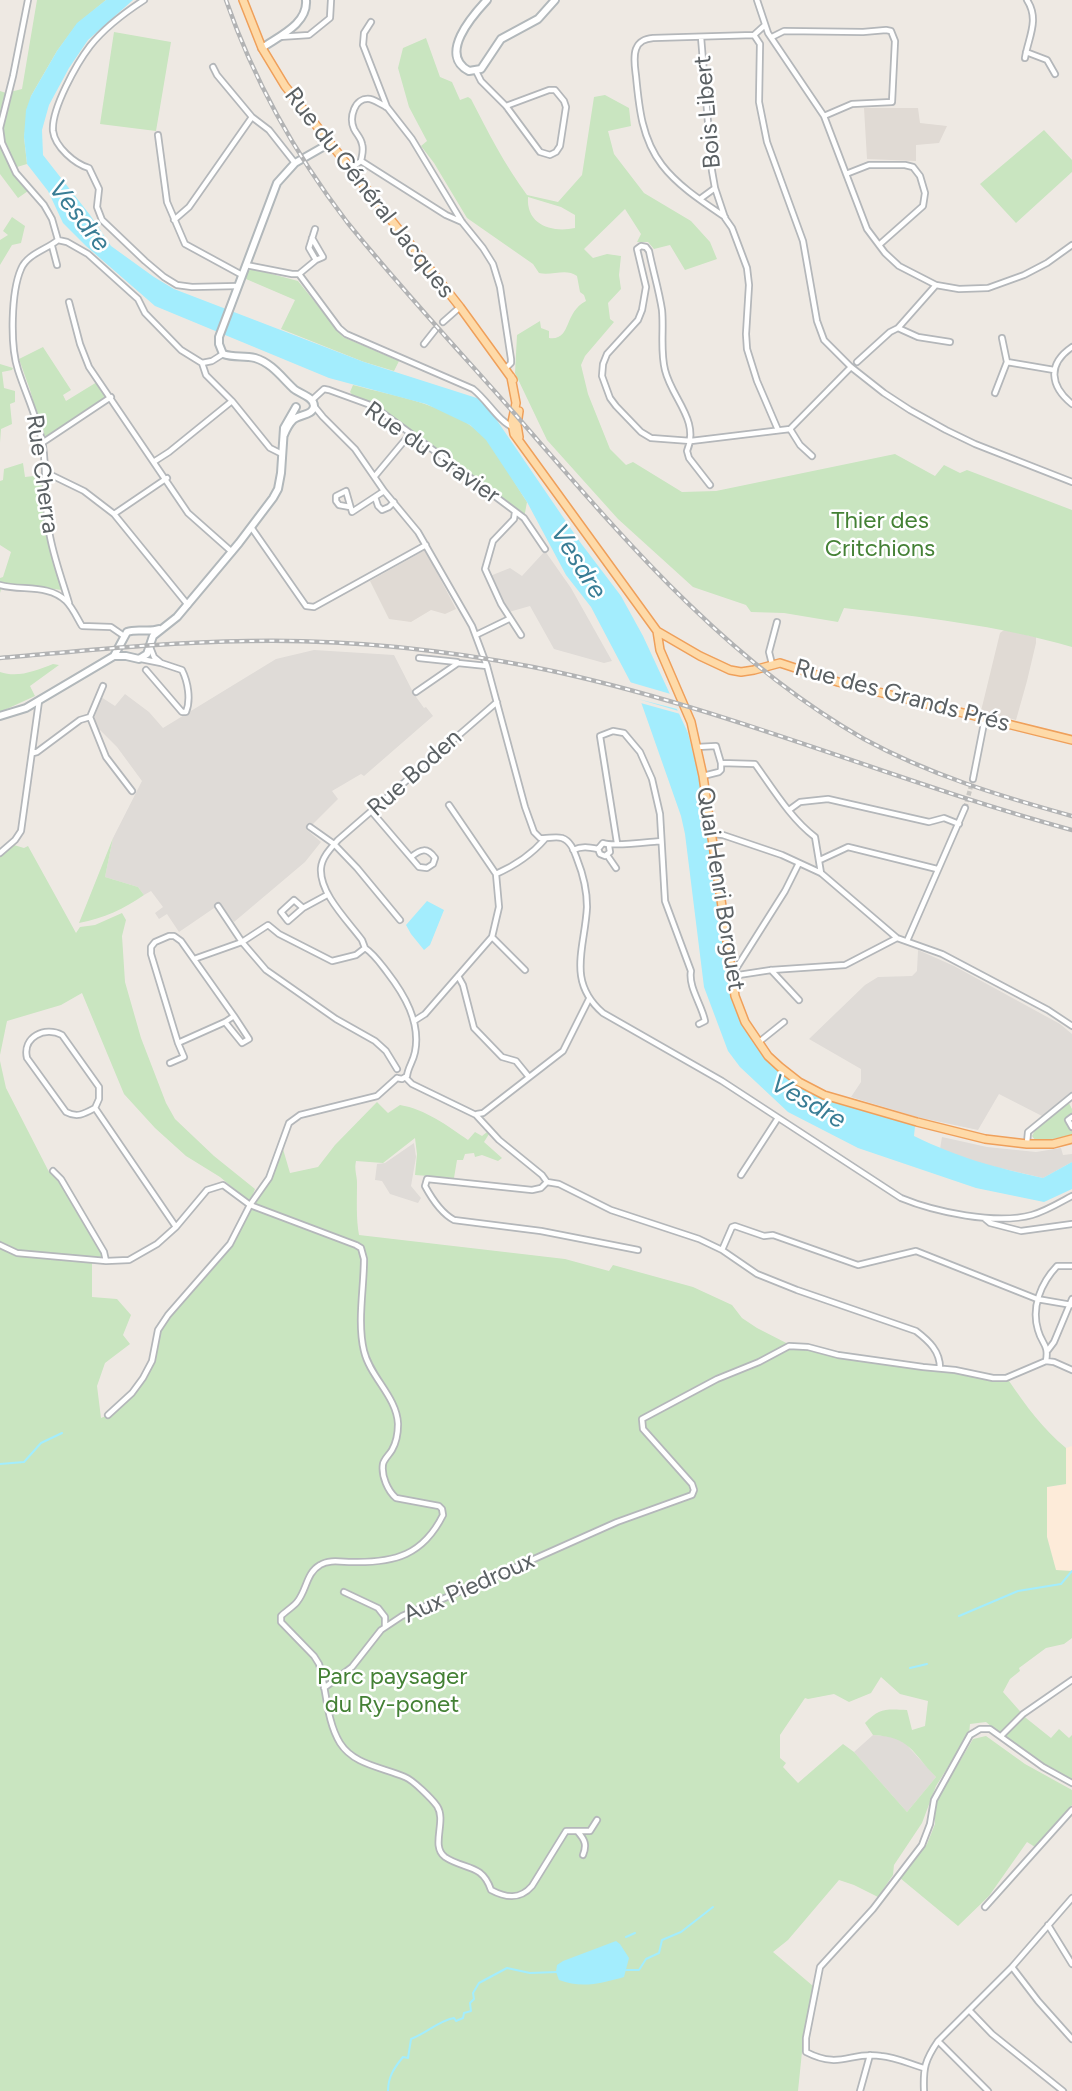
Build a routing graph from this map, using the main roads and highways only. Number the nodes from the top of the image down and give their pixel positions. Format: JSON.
{"nodes":[{"id":1,"x":243,"y":0,"type":"edge"},
{"id":2,"x":306,"y":0,"type":"edge"},
{"id":3,"x":487,"y":0,"type":"edge"},
{"id":4,"x":555,"y":0,"type":"edge"},
{"id":5,"x":262,"y":48,"type":"junction"},
{"id":6,"x":330,"y":143,"type":"junction"},
{"id":7,"x":291,"y":386,"type":"junction"},
{"id":8,"x":304,"y":397,"type":"junction"},
{"id":9,"x":296,"y":405,"type":"junction"},
{"id":10,"x":305,"y":414,"type":"junction"},
{"id":11,"x":284,"y":435,"type":"junction"},
{"id":12,"x":519,"y":441,"type":"joint"},
{"id":13,"x":162,"y":629,"type":"junction"},
{"id":14,"x":142,"y":631,"type":"junction"},
{"id":15,"x":657,"y":631,"type":"junction"},
{"id":16,"x":670,"y":640,"type":"junction"},
{"id":17,"x":150,"y":645,"type":"junction"},
{"id":18,"x":121,"y":647,"type":"junction"},
{"id":19,"x":660,"y":650,"type":"junction"},
{"id":20,"x":114,"y":656,"type":"junction"},
{"id":21,"x":126,"y":656,"type":"junction"},
{"id":22,"x":0,"y":716,"type":"edge"},
{"id":23,"x":1072,"y":740,"type":"edge"},
{"id":24,"x":1072,"y":1139,"type":"edge"}],
"edges":[{"from":1,"to":5,"type":"main road","name":"Rue du Général Jacques"},
{"from":2,"to":5,"type":"main road"},
{"from":3,"to":4,"type":"main road"},
{"from":5,"to":6,"type":"main road","name":"Rue du Général Jacques"},
{"from":6,"to":7,"type":"main road"},
{"from":6,"to":12,"type":"main road","name":"Rue du Général Jacques"},
{"from":7,"to":8,"type":"main road"},
{"from":7,"to":9,"type":"main road"},
{"from":8,"to":9,"type":"main road"},
{"from":8,"to":10,"type":"main road"},
{"from":9,"to":10,"type":"main road"},
{"from":9,"to":11,"type":"main road"},
{"from":10,"to":11,"type":"main road"},
{"from":11,"to":13,"type":"main road"},
{"from":12,"to":15,"type":"main road","name":"Quai Henri Borguet"},
{"from":13,"to":14,"type":"main road"},
{"from":13,"to":17,"type":"main road"},
{"from":14,"to":17,"type":"main road"},
{"from":14,"to":18,"type":"main road"},
{"from":15,"to":16,"type":"main road","name":"Rue des Grands Prés"},
{"from":15,"to":19,"type":"main road","name":"Quai Henri Borguet"},
{"from":16,"to":19,"type":"main road"},
{"from":16,"to":23,"type":"main road","name":"Rue des Grands Prés"},
{"from":17,"to":21,"type":"main road"},
{"from":18,"to":20,"type":"main road"},
{"from":18,"to":21,"type":"main road"},
{"from":19,"to":24,"type":"main road","name":"Quai Henri Borguet"},
{"from":20,"to":21,"type":"main road"},
{"from":20,"to":22,"type":"main road"}]}
